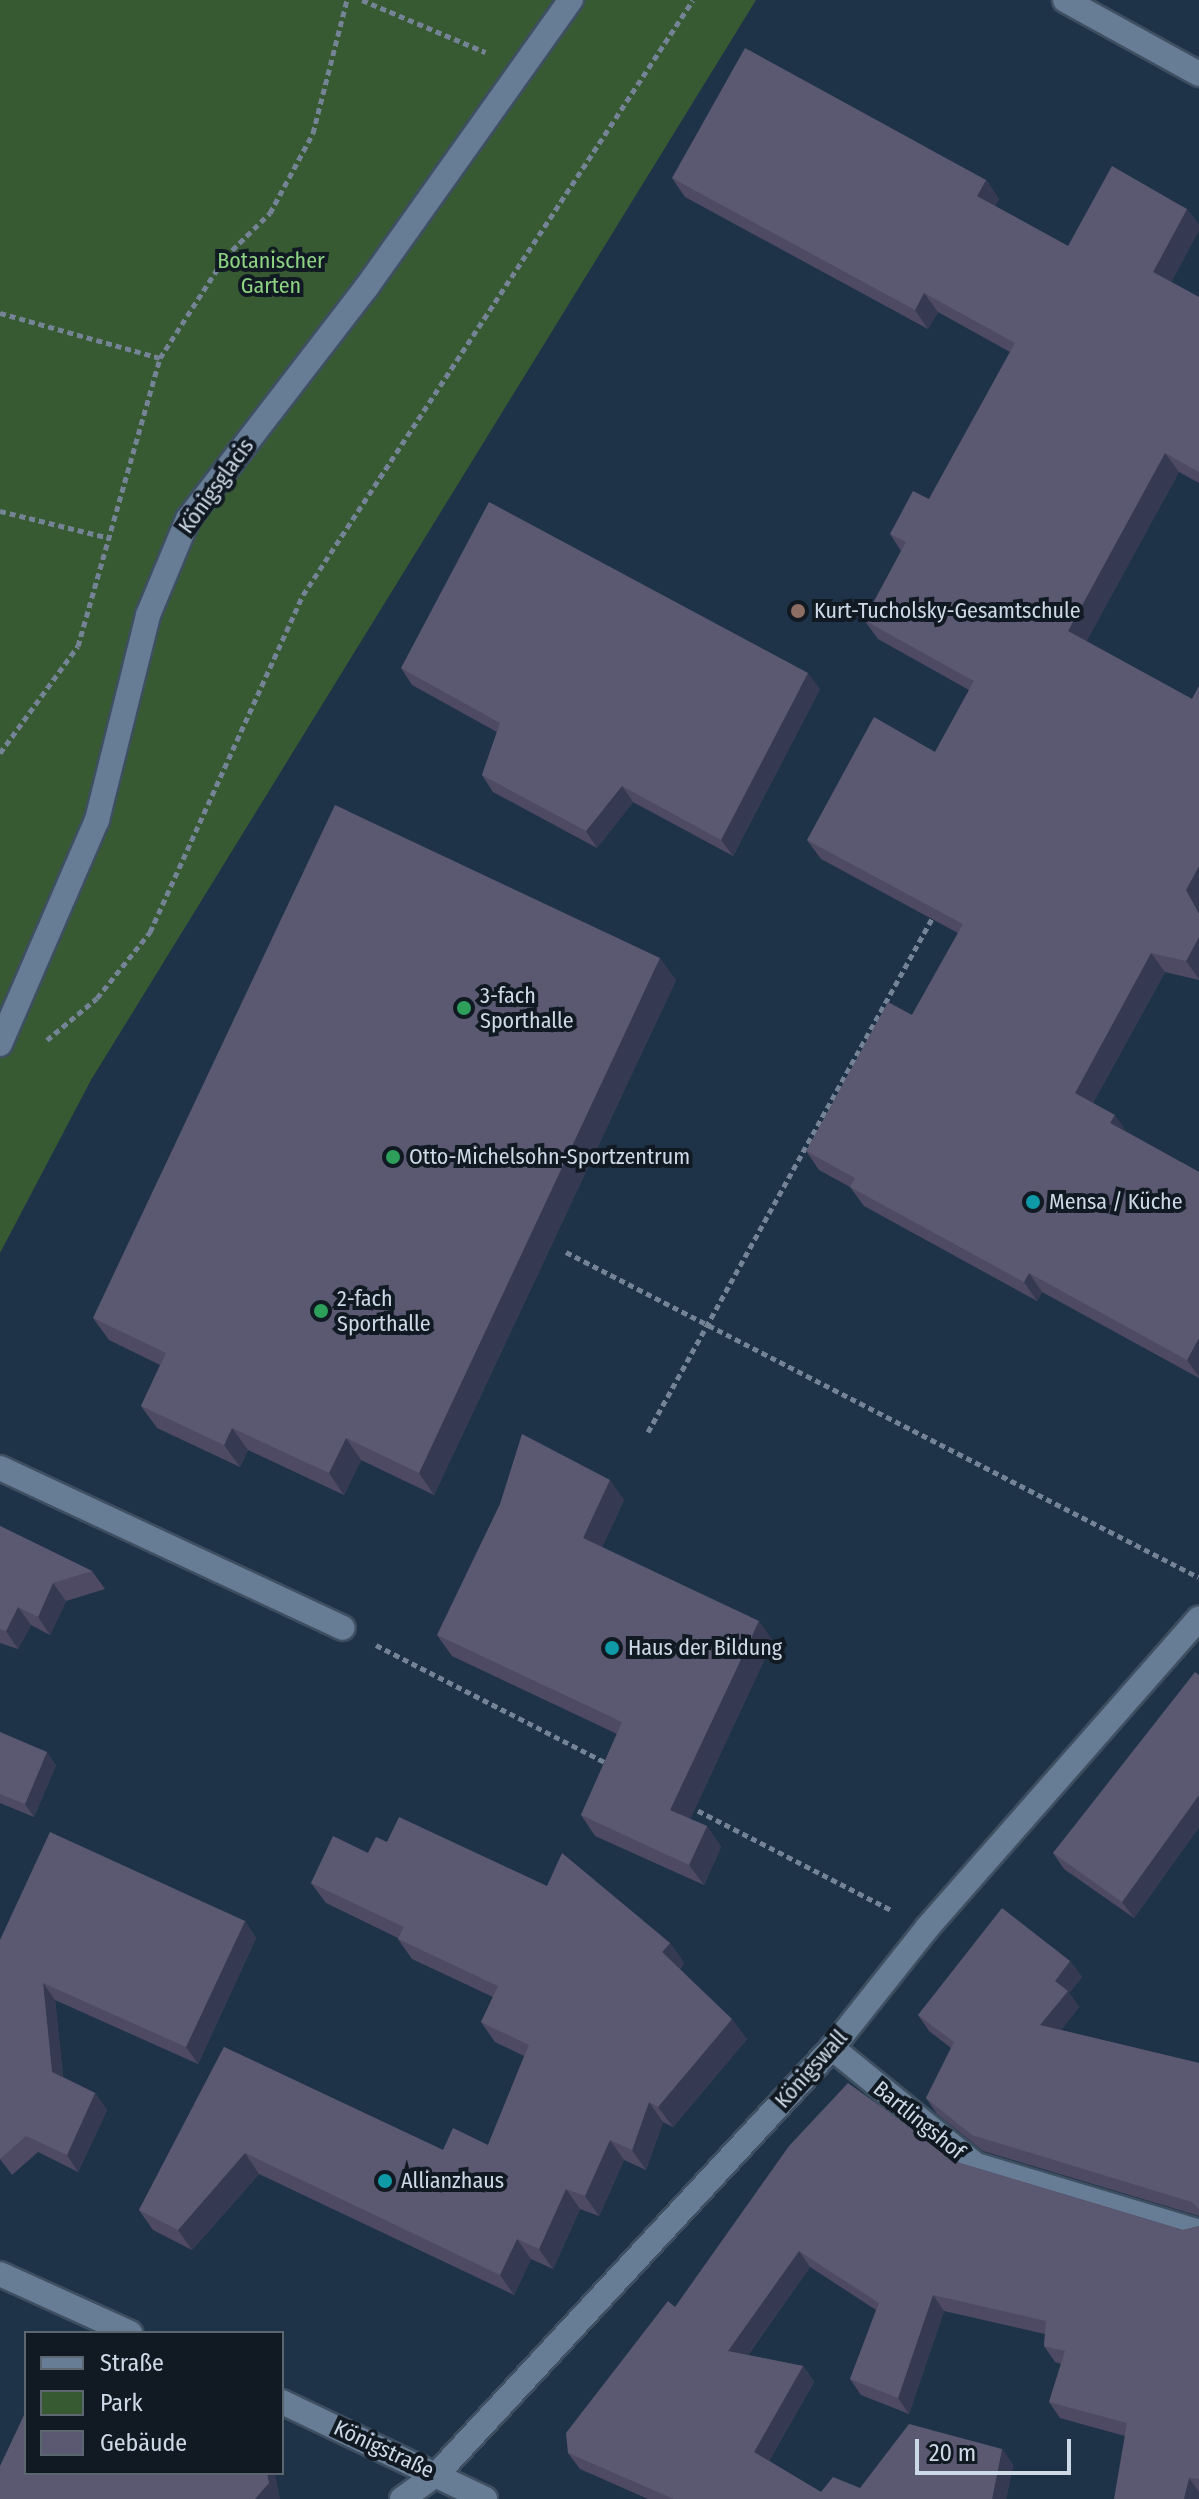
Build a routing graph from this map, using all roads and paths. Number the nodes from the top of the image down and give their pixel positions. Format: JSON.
{"nodes":[{"id":1,"x":347,"y":0,"type":"edge"},
{"id":2,"x":362,"y":0,"type":"edge"},
{"id":3,"x":571,"y":0,"type":"edge"},
{"id":4,"x":693,"y":0,"type":"edge"},
{"id":5,"x":1065,"y":0,"type":"edge"},
{"id":6,"x":523,"y":68,"type":"junction"},
{"id":7,"x":1199,"y":74,"type":"edge"},
{"id":8,"x":0,"y":313,"type":"edge"},
{"id":9,"x":160,"y":358,"type":"junction"},
{"id":10,"x":0,"y":511,"type":"edge"},
{"id":11,"x":110,"y":538,"type":"junction"},
{"id":12,"x":0,"y":753,"type":"edge"},
{"id":13,"x":935,"y":912,"type":"edge"},
{"id":14,"x":0,"y":1044,"type":"edge"},
{"id":15,"x":32,"y":1048,"type":"dead end"},
{"id":16,"x":566,"y":1252,"type":"dead end"},
{"id":17,"x":710,"y":1324,"type":"junction"},
{"id":18,"x":648,"y":1432,"type":"dead end"},
{"id":19,"x":0,"y":1468,"type":"edge"},
{"id":20,"x":1199,"y":1577,"type":"edge"},
{"id":21,"x":1197,"y":1623,"type":"edge"},
{"id":22,"x":343,"y":1628,"type":"joint"},
{"id":23,"x":621,"y":1771,"type":"edge"},
{"id":24,"x":676,"y":1799,"type":"edge"},
{"id":25,"x":927,"y":1928,"type":"junction"},
{"id":26,"x":832,"y":2048,"type":"junction"},
{"id":27,"x":1199,"y":2232,"type":"edge"},
{"id":28,"x":0,"y":2274,"type":"edge"},
{"id":29,"x":126,"y":2331,"type":"edge"},
{"id":30,"x":284,"y":2403,"type":"edge"},
{"id":31,"x":438,"y":2473,"type":"junction"},
{"id":32,"x":402,"y":2499,"type":"edge"},
{"id":33,"x":485,"y":2499,"type":"edge"}],
"edges":[{"from":1,"to":9,"type":"path"},
{"from":2,"to":6,"type":"path"},
{"from":3,"to":6,"type":"street","name":"Königsglacis"},
{"from":4,"to":15,"type":"path"},
{"from":5,"to":7,"type":"street"},
{"from":6,"to":14,"type":"street","name":"Königsglacis"},
{"from":8,"to":9,"type":"path"},
{"from":9,"to":11,"type":"path"},
{"from":10,"to":11,"type":"path"},
{"from":11,"to":12,"type":"path"},
{"from":13,"to":17,"type":"path"},
{"from":16,"to":17,"type":"path"},
{"from":17,"to":18,"type":"path"},
{"from":17,"to":20,"type":"path"},
{"from":19,"to":22,"type":"street"},
{"from":21,"to":25,"type":"street","name":"Königswall"},
{"from":22,"to":23,"type":"path"},
{"from":24,"to":25,"type":"path"},
{"from":25,"to":26,"type":"street","name":"Königswall"},
{"from":26,"to":27,"type":"street","name":"Bartlingshof"},
{"from":26,"to":31,"type":"street","name":"Königswall"},
{"from":28,"to":29,"type":"street"},
{"from":30,"to":31,"type":"street","name":"Königstraße"},
{"from":31,"to":32,"type":"street","name":"Königswall"},
{"from":31,"to":33,"type":"street","name":"Königstraße"}]}
